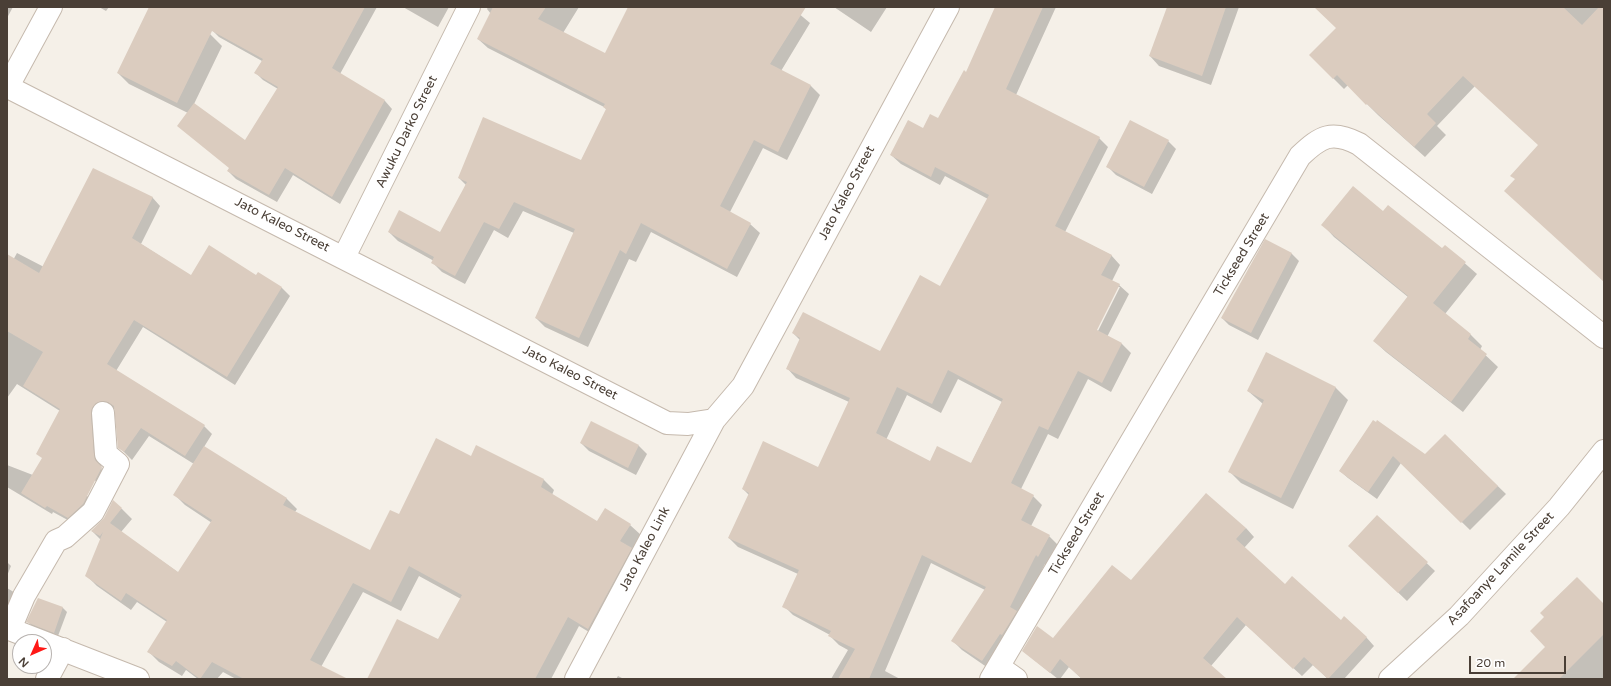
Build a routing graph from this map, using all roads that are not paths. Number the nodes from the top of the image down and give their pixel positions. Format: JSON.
{"nodes":[{"id":1,"x":51,"y":7,"type":"edge"},
{"id":2,"x":469,"y":7,"type":"edge"},
{"id":3,"x":948,"y":7,"type":"edge"},
{"id":4,"x":7,"y":88,"type":"edge"},
{"id":5,"x":344,"y":257,"type":"junction"},
{"id":6,"x":1604,"y":337,"type":"edge"},
{"id":7,"x":103,"y":413,"type":"dead end"},
{"id":8,"x":714,"y":420,"type":"junction"},
{"id":9,"x":1604,"y":451,"type":"edge"},
{"id":10,"x":8,"y":629,"type":"edge"},
{"id":11,"x":63,"y":649,"type":"junction"},
{"id":12,"x":1002,"y":675,"type":"edge"},
{"id":13,"x":47,"y":679,"type":"edge"},
{"id":14,"x":138,"y":679,"type":"edge"},
{"id":15,"x":576,"y":679,"type":"edge"},
{"id":16,"x":1390,"y":679,"type":"edge"}],
"edges":[{"from":1,"to":4,"type":"street"},
{"from":2,"to":5,"type":"street","name":"Awuku Darko Street"},
{"from":3,"to":8,"type":"street","name":"Jato Kaleo Street"},
{"from":4,"to":5,"type":"street","name":"Jato Kaleo Street"},
{"from":5,"to":8,"type":"street","name":"Jato Kaleo Street"},
{"from":6,"to":12,"type":"street","name":"Tickseed Street"},
{"from":7,"to":10,"type":"street"},
{"from":8,"to":15,"type":"street","name":"Jato Kaleo Link"},
{"from":9,"to":16,"type":"street","name":"Asafoanye Lamile Street"},
{"from":10,"to":11,"type":"street"},
{"from":11,"to":13,"type":"street"},
{"from":11,"to":14,"type":"street"}]}
